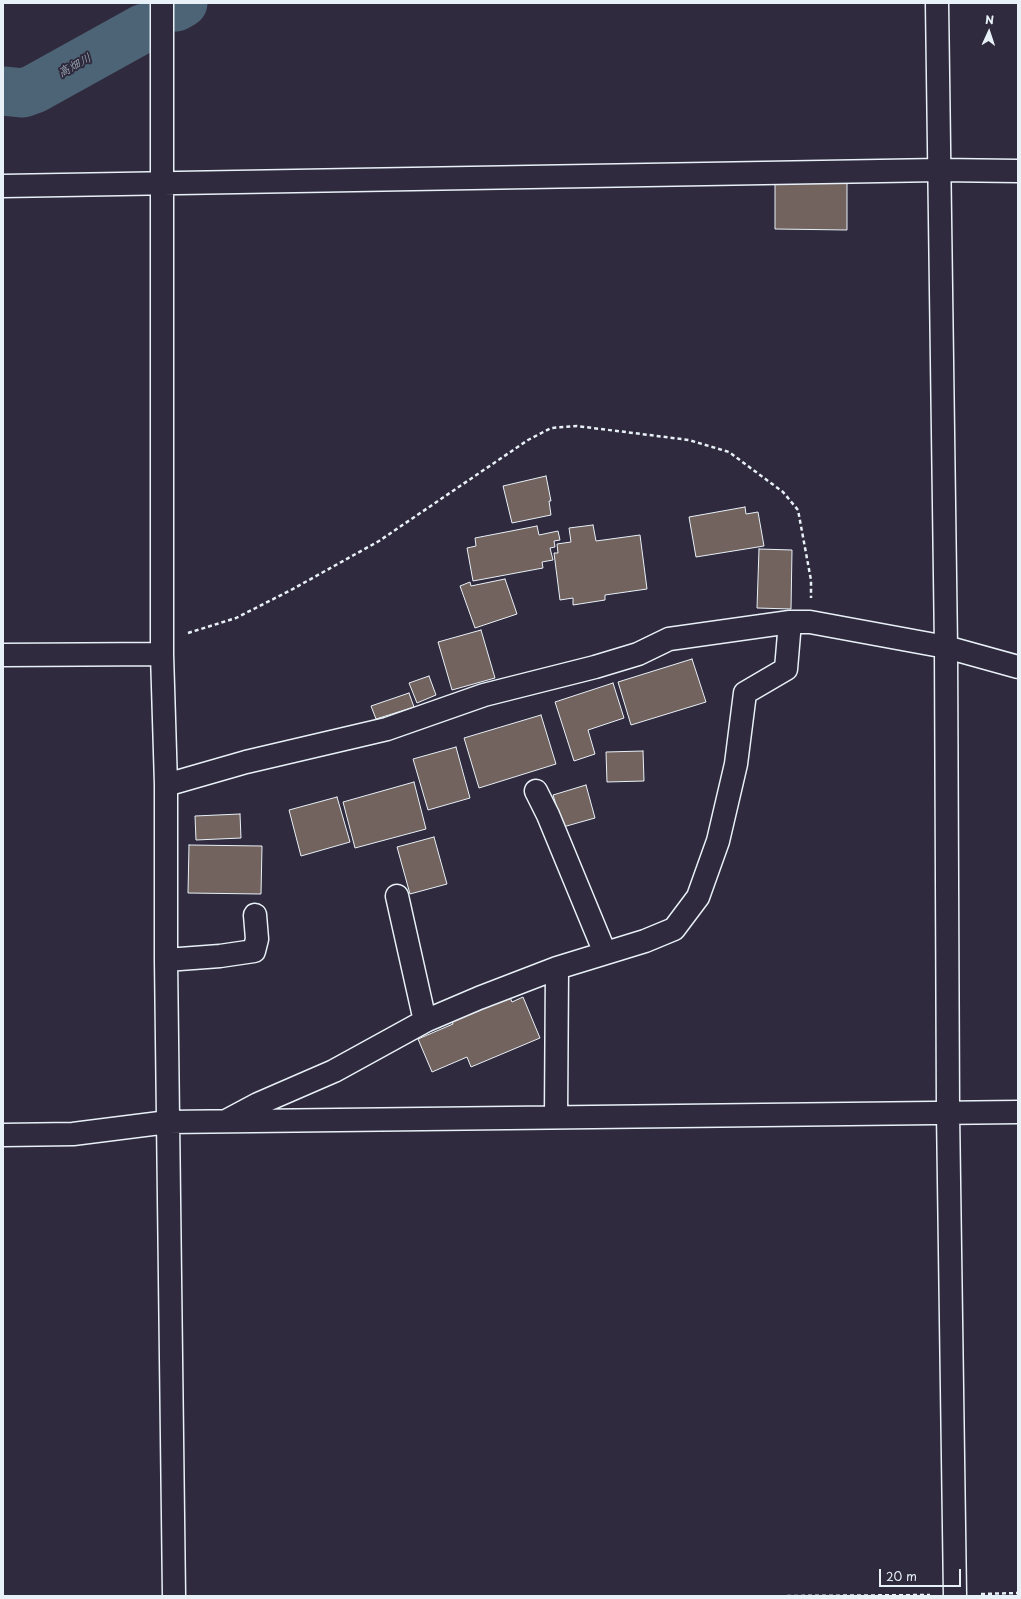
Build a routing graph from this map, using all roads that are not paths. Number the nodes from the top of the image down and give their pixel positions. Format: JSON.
{"nodes":[{"id":1,"x":162,"y":3,"type":"edge"},
{"id":2,"x":938,"y":3,"type":"edge"},
{"id":3,"x":939,"y":170,"type":"junction"},
{"id":4,"x":1018,"y":171,"type":"edge"},
{"id":5,"x":162,"y":184,"type":"junction"},
{"id":6,"x":3,"y":186,"type":"edge"},
{"id":7,"x":800,"y":622,"type":"junction"},
{"id":8,"x":162,"y":647,"type":"junction"},
{"id":9,"x":946,"y":648,"type":"junction"},
{"id":10,"x":3,"y":656,"type":"edge"},
{"id":11,"x":1018,"y":666,"type":"edge"},
{"id":12,"x":166,"y":785,"type":"junction"},
{"id":13,"x":536,"y":791,"type":"dead end"},
{"id":14,"x":396,"y":896,"type":"dead end"},
{"id":15,"x":255,"y":915,"type":"dead end"},
{"id":16,"x":605,"y":953,"type":"junction"},
{"id":17,"x":166,"y":960,"type":"junction"},
{"id":18,"x":557,"y":968,"type":"junction"},
{"id":19,"x":425,"y":1021,"type":"junction"},
{"id":20,"x":948,"y":1112,"type":"junction"},
{"id":21,"x":1018,"y":1112,"type":"edge"},
{"id":22,"x":556,"y":1117,"type":"junction"},
{"id":23,"x":168,"y":1122,"type":"junction"},
{"id":24,"x":223,"y":1122,"type":"junction"},
{"id":25,"x":3,"y":1135,"type":"edge"},
{"id":26,"x":955,"y":1595,"type":"edge"},
{"id":27,"x":174,"y":1596,"type":"edge"}],
"edges":[{"from":1,"to":5,"type":"street"},
{"from":2,"to":3,"type":"street"},
{"from":3,"to":4,"type":"street"},
{"from":3,"to":5,"type":"street"},
{"from":3,"to":9,"type":"street"},
{"from":5,"to":6,"type":"street"},
{"from":5,"to":8,"type":"street"},
{"from":7,"to":9,"type":"street"},
{"from":7,"to":12,"type":"street"},
{"from":7,"to":16,"type":"street"},
{"from":8,"to":10,"type":"street"},
{"from":8,"to":12,"type":"street"},
{"from":9,"to":11,"type":"street"},
{"from":9,"to":20,"type":"street"},
{"from":12,"to":17,"type":"street"},
{"from":13,"to":16,"type":"street"},
{"from":14,"to":19,"type":"street"},
{"from":15,"to":17,"type":"street"},
{"from":16,"to":18,"type":"street"},
{"from":17,"to":23,"type":"street"},
{"from":18,"to":19,"type":"street"},
{"from":18,"to":22,"type":"street"},
{"from":19,"to":24,"type":"street"},
{"from":20,"to":21,"type":"street"},
{"from":20,"to":22,"type":"street"},
{"from":20,"to":26,"type":"street"},
{"from":22,"to":24,"type":"street"},
{"from":23,"to":24,"type":"street"},
{"from":23,"to":25,"type":"street"},
{"from":23,"to":27,"type":"street"}]}
